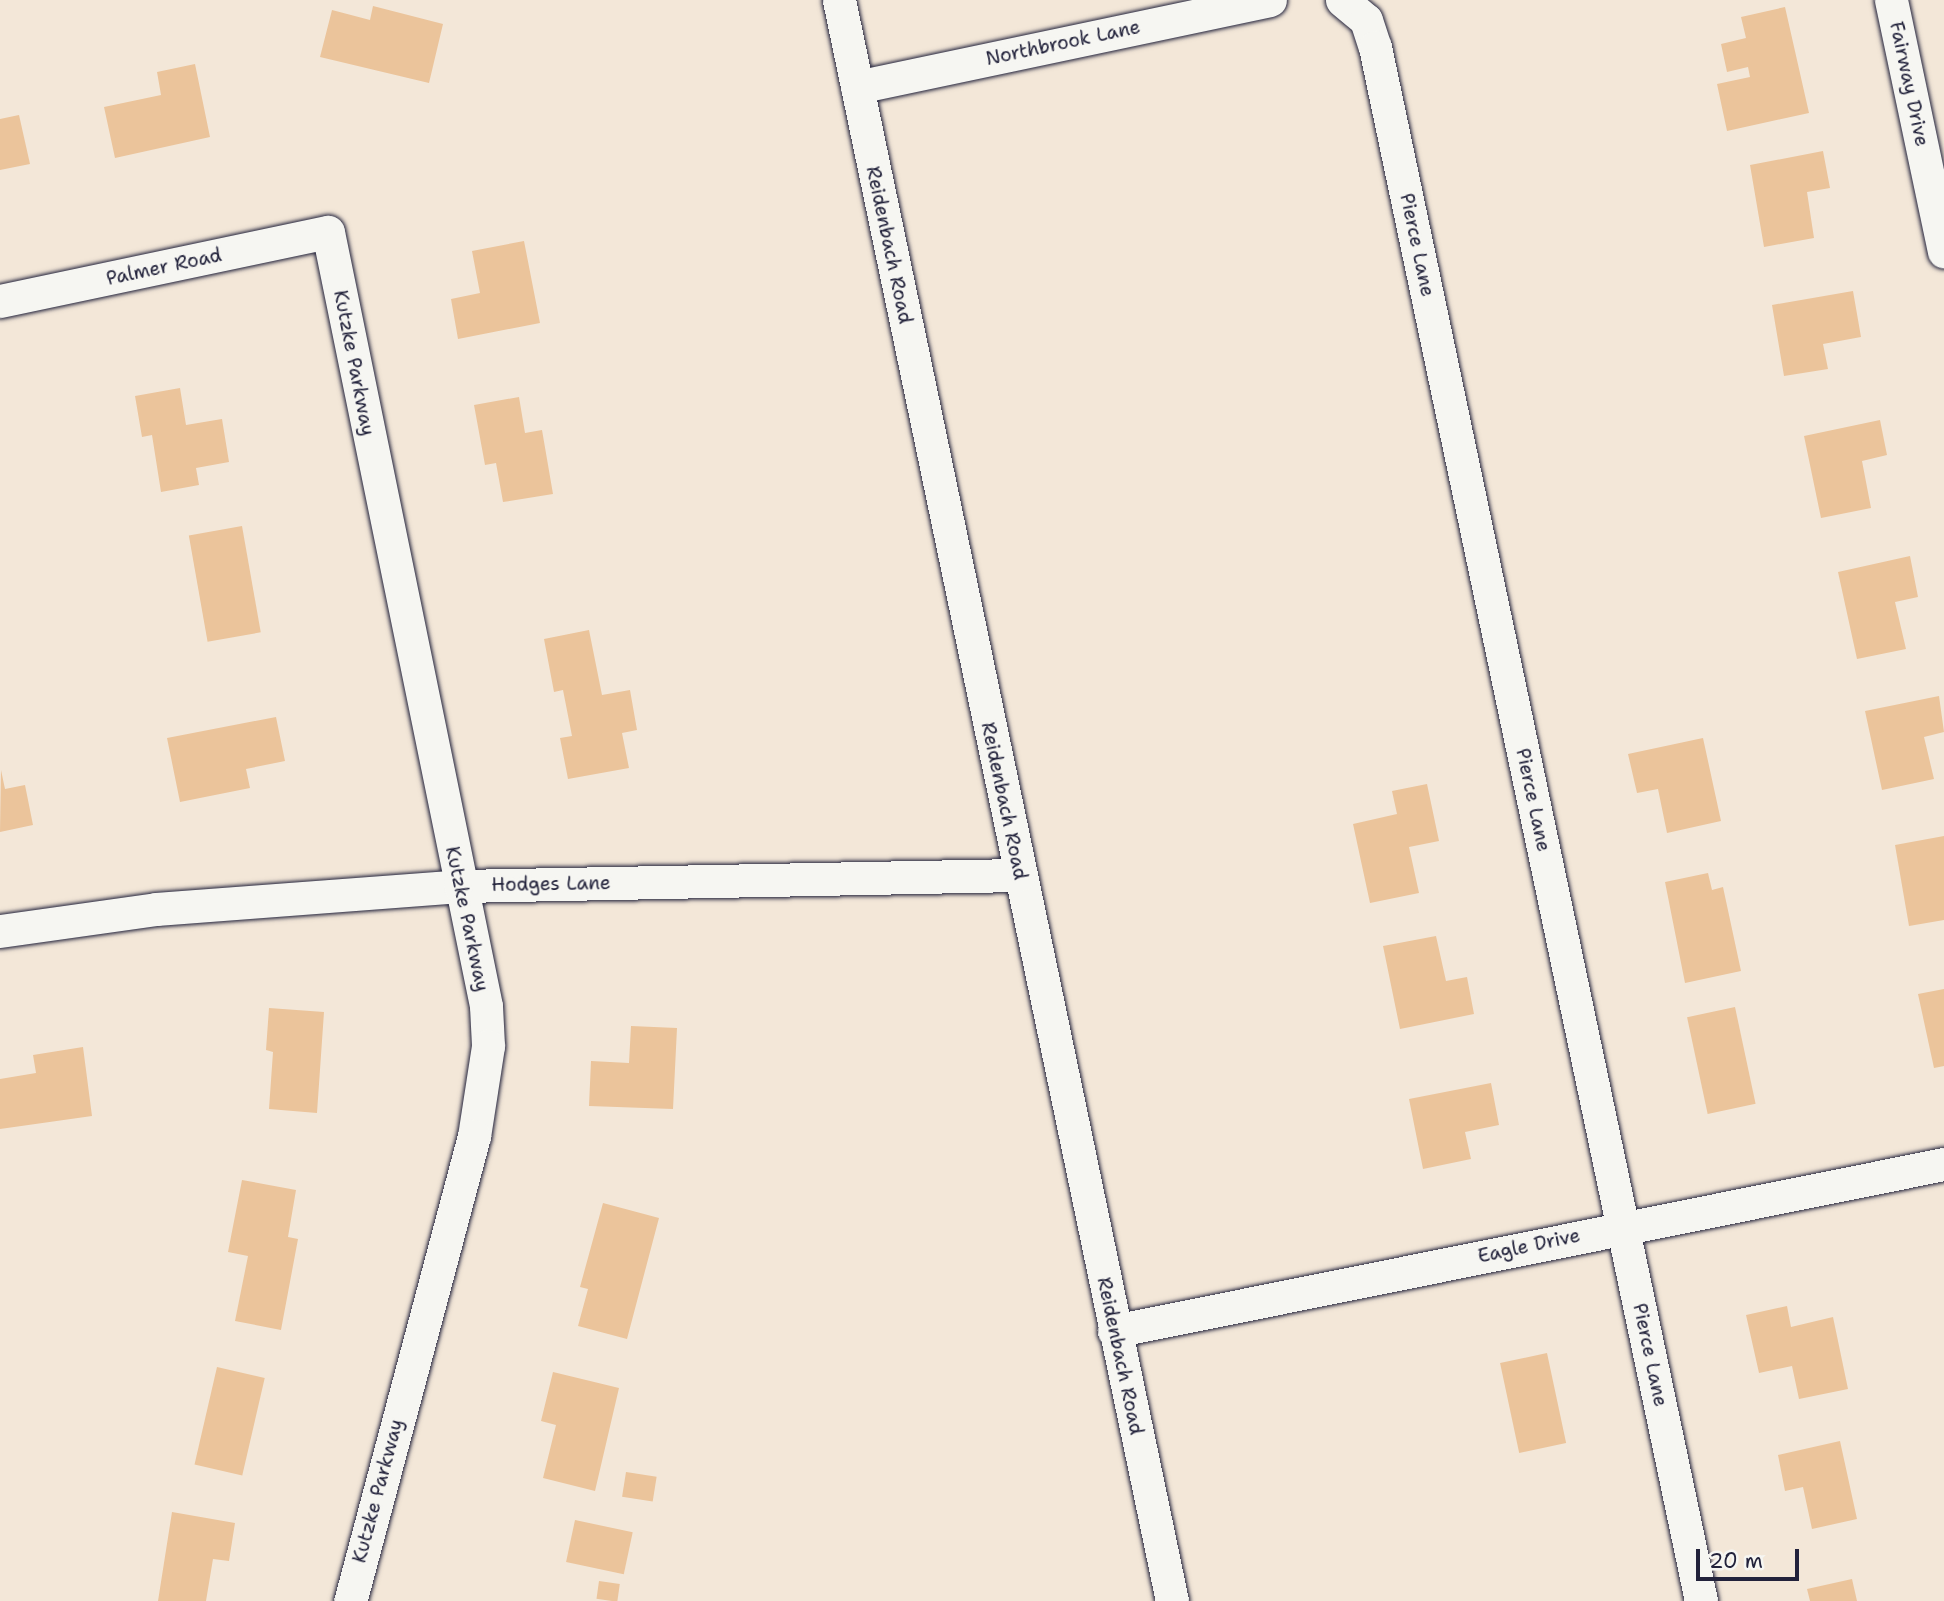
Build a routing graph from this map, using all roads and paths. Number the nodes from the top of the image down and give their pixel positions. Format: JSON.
{"nodes":[{"id":1,"x":839,"y":0,"type":"edge"},
{"id":2,"x":1270,"y":0,"type":"edge"},
{"id":3,"x":1891,"y":0,"type":"edge"},
{"id":4,"x":1347,"y":2,"type":"edge"},
{"id":5,"x":857,"y":87,"type":"junction"},
{"id":6,"x":328,"y":232,"type":"joint"},
{"id":7,"x":1944,"y":251,"type":"edge"},
{"id":8,"x":0,"y":301,"type":"edge"},
{"id":9,"x":1019,"y":875,"type":"junction"},
{"id":10,"x":460,"y":886,"type":"junction"},
{"id":11,"x":0,"y":931,"type":"edge"},
{"id":12,"x":1944,"y":1164,"type":"edge"},
{"id":13,"x":1623,"y":1227,"type":"junction"},
{"id":14,"x":1114,"y":1331,"type":"junction"},
{"id":15,"x":350,"y":1601,"type":"edge"},
{"id":16,"x":1172,"y":1601,"type":"edge"},
{"id":17,"x":1701,"y":1601,"type":"edge"}],
"edges":[{"from":1,"to":5,"type":"street","name":"Reidenbach Road"},
{"from":2,"to":5,"type":"street","name":"Northbrook Lane"},
{"from":3,"to":7,"type":"street","name":"Fairway Drive"},
{"from":4,"to":13,"type":"street","name":"Pierce Lane"},
{"from":5,"to":9,"type":"street","name":"Reidenbach Road"},
{"from":6,"to":8,"type":"street","name":"Palmer Road"},
{"from":6,"to":10,"type":"street","name":"Kutzke Parkway"},
{"from":9,"to":10,"type":"street","name":"Hodges Lane"},
{"from":9,"to":14,"type":"street","name":"Reidenbach Road"},
{"from":10,"to":11,"type":"street","name":"Hodges Lane"},
{"from":10,"to":15,"type":"street","name":"Kutzke Parkway"},
{"from":12,"to":13,"type":"street","name":"Eagle Drive"},
{"from":13,"to":14,"type":"street","name":"Eagle Drive"},
{"from":13,"to":17,"type":"street","name":"Pierce Lane"},
{"from":14,"to":16,"type":"street","name":"Reidenbach Road"}]}
